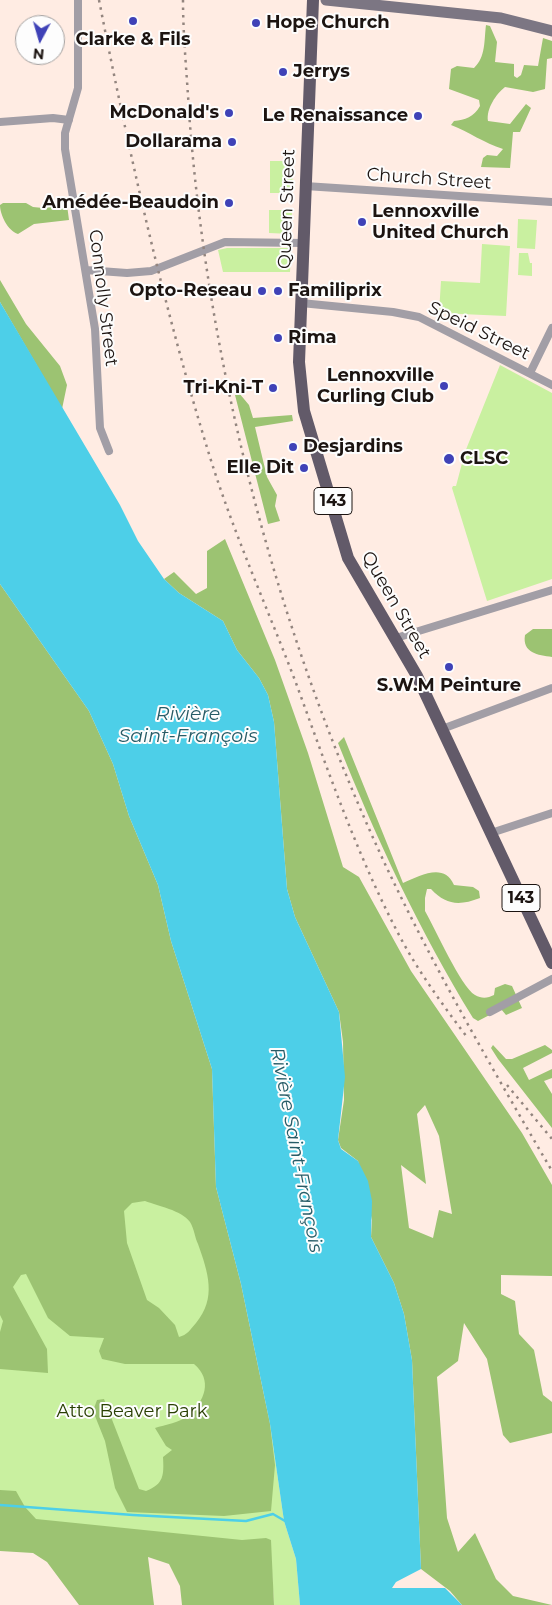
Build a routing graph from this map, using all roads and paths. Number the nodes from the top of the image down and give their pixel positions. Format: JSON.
{"nodes":[{"id":1,"x":78,"y":0,"type":"edge"},
{"id":2,"x":313,"y":0,"type":"edge"},
{"id":3,"x":326,"y":0,"type":"edge"},
{"id":4,"x":552,"y":31,"type":"edge"},
{"id":5,"x":69,"y":120,"type":"junction"},
{"id":6,"x":0,"y":122,"type":"edge"},
{"id":7,"x":304,"y":186,"type":"junction"},
{"id":8,"x":552,"y":202,"type":"edge"},
{"id":9,"x":302,"y":243,"type":"junction"},
{"id":10,"x":86,"y":270,"type":"junction"},
{"id":11,"x":301,"y":303,"type":"junction"},
{"id":12,"x":552,"y":328,"type":"edge"},
{"id":13,"x":530,"y":373,"type":"junction"},
{"id":14,"x":552,"y":385,"type":"edge"},
{"id":15,"x":109,"y":451,"type":"dead end"},
{"id":16,"x":552,"y":590,"type":"edge"},
{"id":17,"x":396,"y":638,"type":"junction"},
{"id":18,"x":552,"y":688,"type":"edge"},
{"id":19,"x":442,"y":730,"type":"junction"},
{"id":20,"x":552,"y":813,"type":"edge"},
{"id":21,"x":491,"y":833,"type":"junction"},
{"id":22,"x":552,"y":963,"type":"edge"},
{"id":23,"x":552,"y":979,"type":"edge"},
{"id":24,"x":490,"y":1012,"type":"dead end"}],
"edges":[{"from":1,"to":5,"type":"street","name":"Connolly Street"},
{"from":2,"to":7,"type":"main road","name":"Queen Street","number":"143"},
{"from":3,"to":4,"type":"street"},
{"from":5,"to":6,"type":"street"},
{"from":5,"to":10,"type":"street","name":"Connolly Street"},
{"from":7,"to":8,"type":"street","name":"Church Street"},
{"from":7,"to":9,"type":"main road","name":"Queen Street","number":"143"},
{"from":9,"to":10,"type":"street"},
{"from":9,"to":11,"type":"main road","name":"Queen Street","number":"143"},
{"from":10,"to":15,"type":"street","name":"Connolly Street"},
{"from":11,"to":13,"type":"street","name":"Speid Street"},
{"from":11,"to":17,"type":"main road","name":"Queen Street","number":"143"},
{"from":12,"to":13,"type":"street"},
{"from":13,"to":14,"type":"street","name":"Speid Street"},
{"from":16,"to":17,"type":"street"},
{"from":17,"to":19,"type":"main road","name":"Queen Street","number":"143"},
{"from":18,"to":19,"type":"street"},
{"from":19,"to":21,"type":"main road","name":"Queen Street","number":"143"},
{"from":20,"to":21,"type":"street"},
{"from":21,"to":22,"type":"main road","name":"Queen Street","number":"143"},
{"from":23,"to":24,"type":"street"}]}
